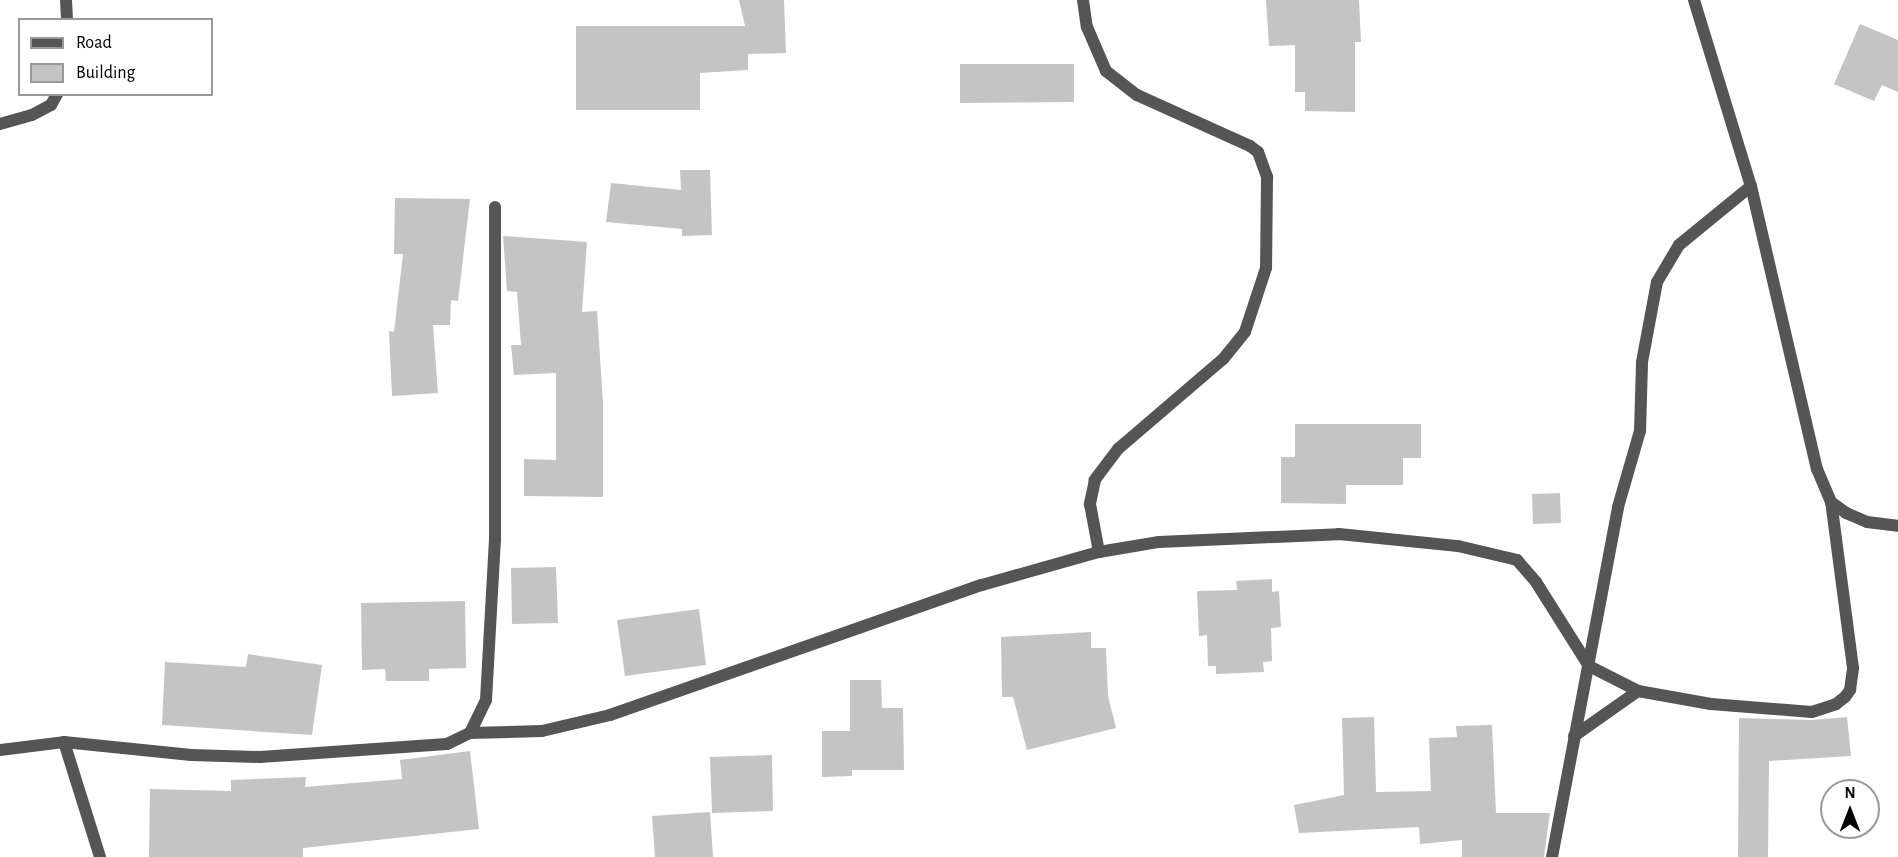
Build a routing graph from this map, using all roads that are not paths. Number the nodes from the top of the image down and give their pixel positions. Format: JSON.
{"nodes":[{"id":1,"x":66,"y":0,"type":"edge"},
{"id":2,"x":1083,"y":0,"type":"edge"},
{"id":3,"x":1694,"y":0,"type":"edge"},
{"id":4,"x":67,"y":18,"type":"edge"},
{"id":5,"x":56,"y":96,"type":"edge"},
{"id":6,"x":0,"y":124,"type":"edge"},
{"id":7,"x":1751,"y":186,"type":"junction"},
{"id":8,"x":495,"y":207,"type":"dead end"},
{"id":9,"x":1831,"y":502,"type":"junction"},
{"id":10,"x":1898,"y":526,"type":"edge"},
{"id":11,"x":1099,"y":552,"type":"junction"},
{"id":12,"x":1589,"y":666,"type":"junction"},
{"id":13,"x":1638,"y":691,"type":"junction"},
{"id":14,"x":470,"y":733,"type":"junction"},
{"id":15,"x":1574,"y":736,"type":"junction"},
{"id":16,"x":64,"y":742,"type":"junction"},
{"id":17,"x":0,"y":750,"type":"edge"},
{"id":18,"x":100,"y":857,"type":"edge"},
{"id":19,"x":1552,"y":857,"type":"edge"}],
"edges":[{"from":1,"to":4,"type":"street"},
{"from":2,"to":11,"type":"street"},
{"from":3,"to":7,"type":"street"},
{"from":5,"to":6,"type":"street"},
{"from":7,"to":9,"type":"street"},
{"from":7,"to":12,"type":"street"},
{"from":8,"to":14,"type":"street"},
{"from":9,"to":10,"type":"street"},
{"from":9,"to":13,"type":"street"},
{"from":11,"to":12,"type":"street"},
{"from":11,"to":14,"type":"street"},
{"from":12,"to":13,"type":"street"},
{"from":12,"to":15,"type":"street"},
{"from":13,"to":15,"type":"street"},
{"from":14,"to":16,"type":"street"},
{"from":15,"to":19,"type":"street"},
{"from":16,"to":17,"type":"street"},
{"from":16,"to":18,"type":"street"}]}
